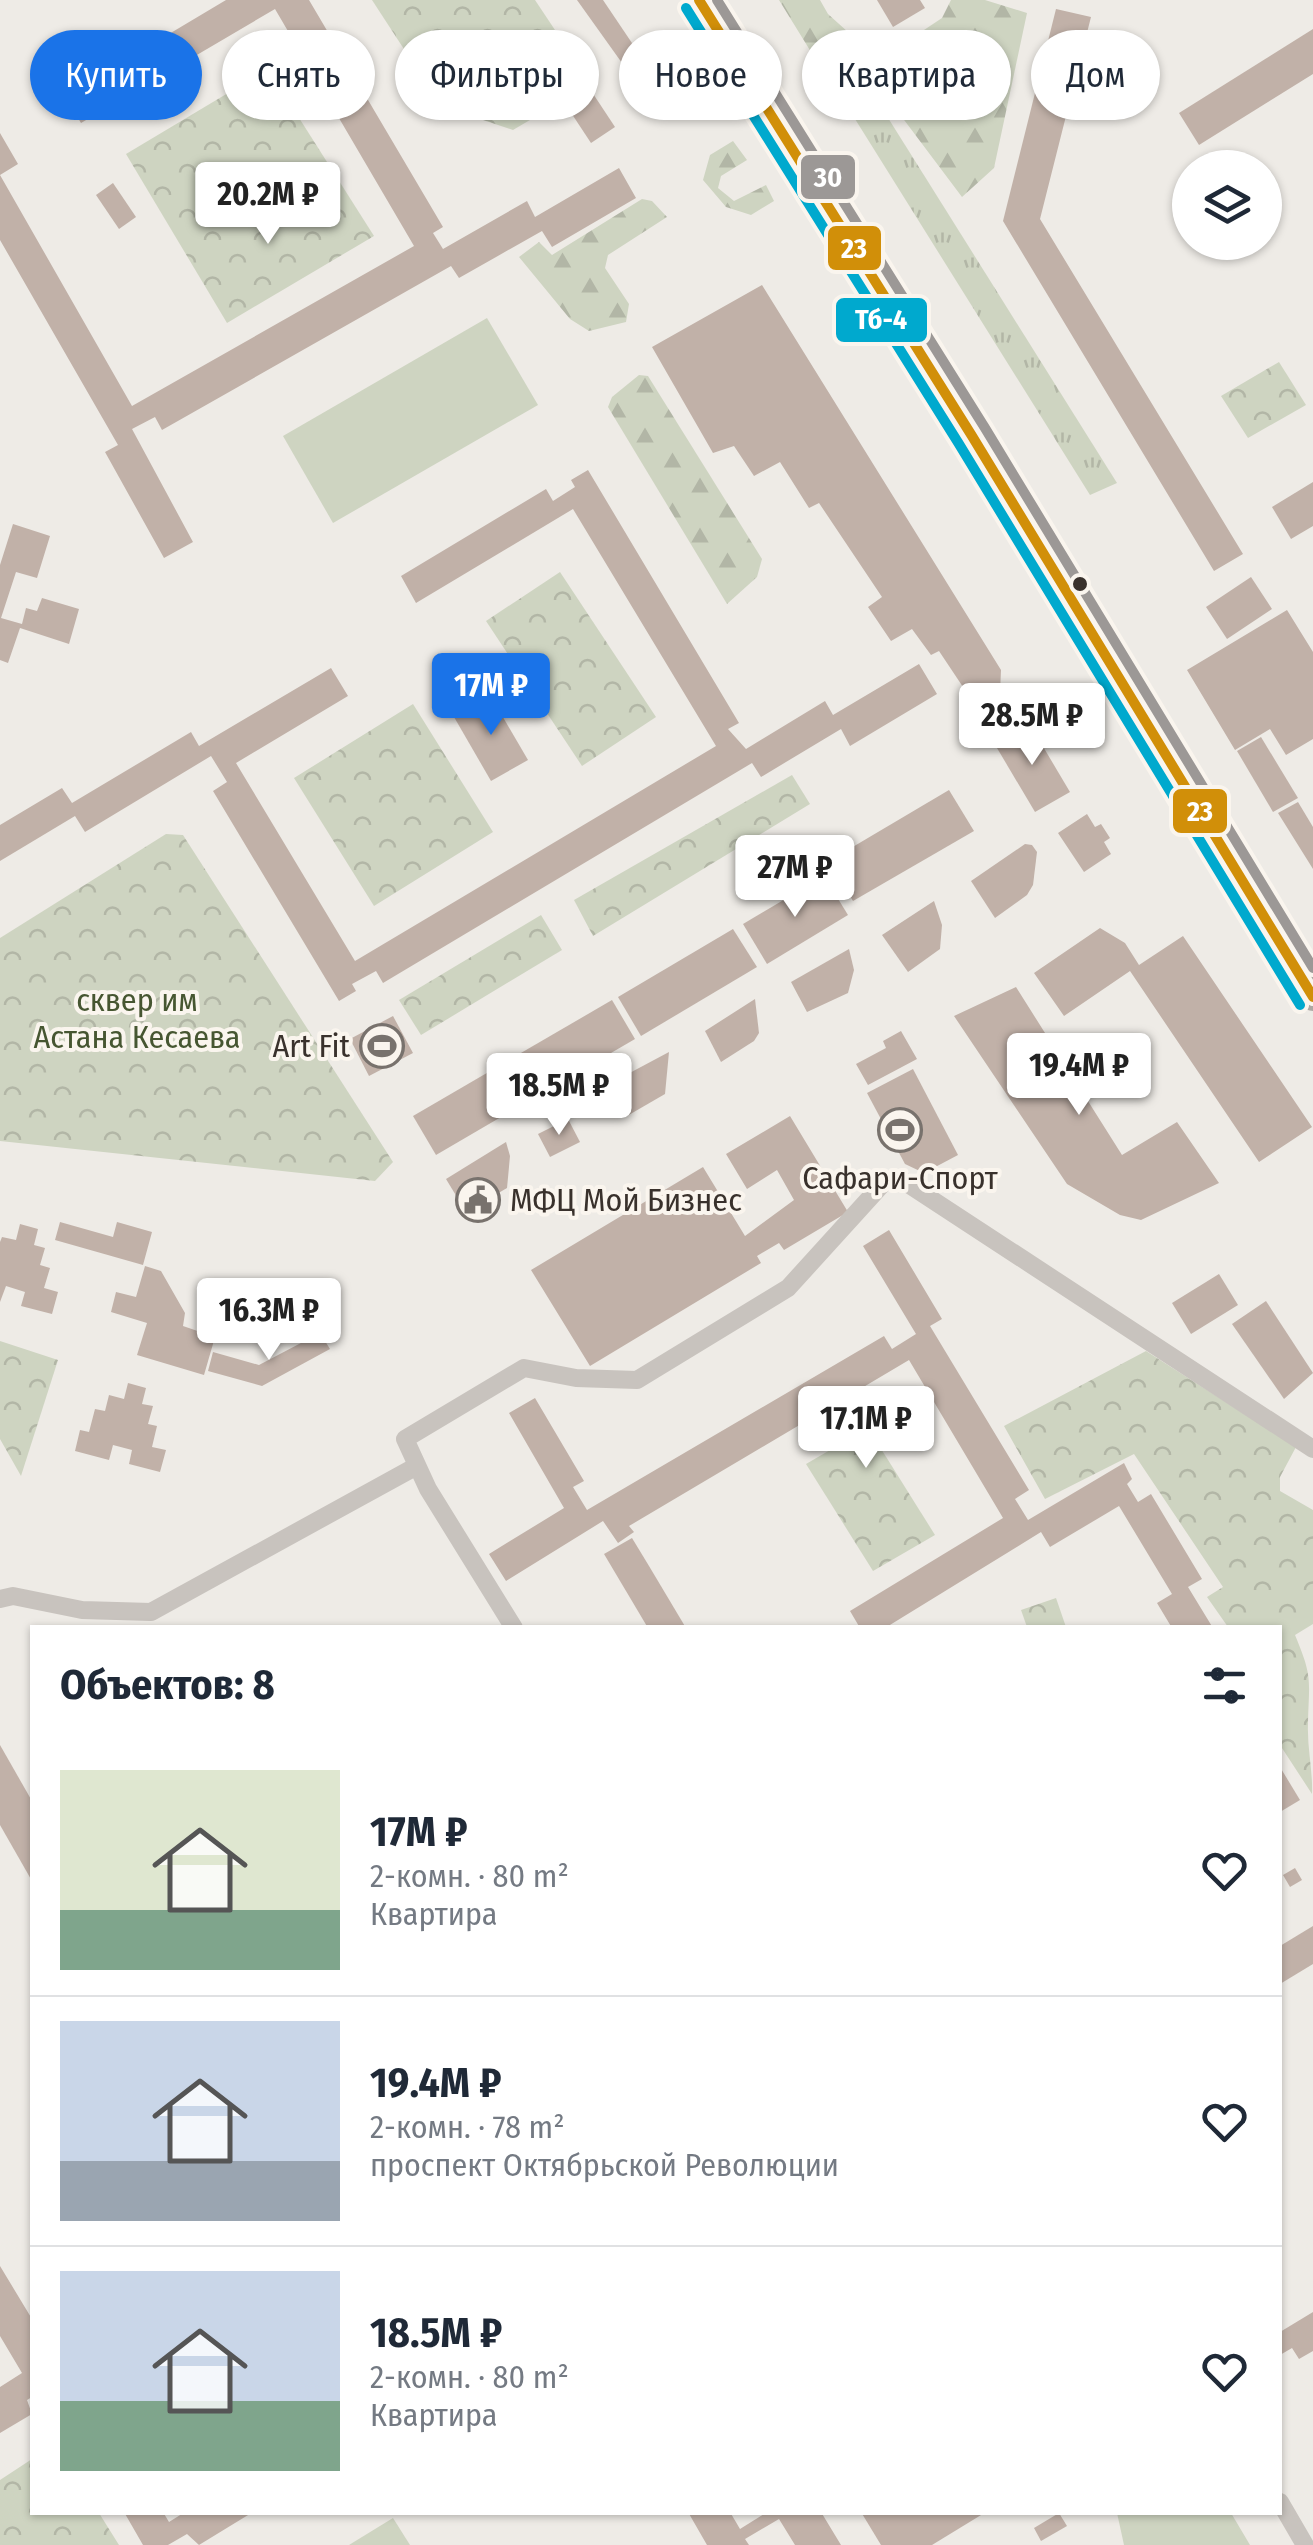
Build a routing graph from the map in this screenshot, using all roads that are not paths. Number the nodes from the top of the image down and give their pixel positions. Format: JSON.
{"nodes":[{"id":1,"x":699,"y":0,"type":"edge"},
{"id":2,"x":1313,"y":997,"type":"edge"},
{"id":3,"x":1313,"y":1448,"type":"edge"},
{"id":4,"x":415,"y":1467,"type":"junction"},
{"id":5,"x":0,"y":1598,"type":"edge"},
{"id":6,"x":512,"y":1625,"type":"edge"},
{"id":7,"x":1282,"y":2505,"type":"edge"},
{"id":8,"x":1305,"y":2545,"type":"edge"}],
"edges":[{"from":1,"to":2,"type":"main road"},
{"from":3,"to":4,"type":"street"},
{"from":4,"to":5,"type":"street"},
{"from":4,"to":6,"type":"street"},
{"from":7,"to":8,"type":"street"}]}
